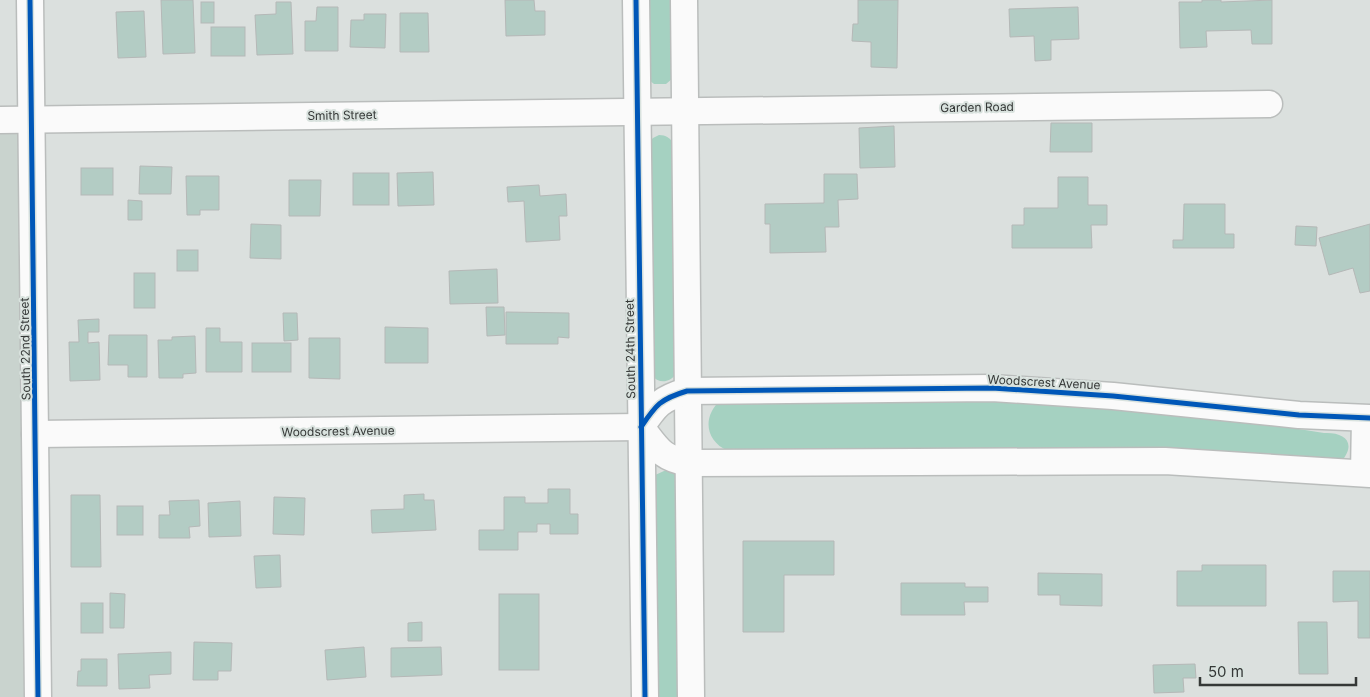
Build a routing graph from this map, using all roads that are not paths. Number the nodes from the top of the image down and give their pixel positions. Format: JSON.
{"nodes":[{"id":1,"x":30,"y":0,"type":"edge"},
{"id":2,"x":636,"y":0,"type":"edge"},
{"id":3,"x":684,"y":0,"type":"edge"},
{"id":4,"x":1269,"y":104,"type":"dead end"},
{"id":5,"x":638,"y":111,"type":"junction"},
{"id":6,"x":684,"y":111,"type":"junction"},
{"id":7,"x":31,"y":119,"type":"junction"},
{"id":8,"x":0,"y":120,"type":"edge"},
{"id":9,"x":687,"y":391,"type":"junction"},
{"id":10,"x":1368,"y":418,"type":"edge"},
{"id":11,"x":641,"y":427,"type":"junction"},
{"id":12,"x":35,"y":434,"type":"junction"},
{"id":13,"x":689,"y":463,"type":"junction"},
{"id":14,"x":1367,"y":474,"type":"edge"},
{"id":15,"x":38,"y":697,"type":"edge"},
{"id":16,"x":645,"y":697,"type":"edge"},
{"id":17,"x":691,"y":697,"type":"edge"}],
"edges":[{"from":1,"to":7,"type":"street","name":"South 22nd Street"},
{"from":2,"to":5,"type":"street","name":"South 24th Street"},
{"from":3,"to":6,"type":"street"},
{"from":4,"to":6,"type":"street","name":"Garden Road"},
{"from":5,"to":6,"type":"street","name":"Smith Street"},
{"from":5,"to":7,"type":"street","name":"Smith Street"},
{"from":5,"to":11,"type":"street","name":"South 24th Street"},
{"from":6,"to":9,"type":"street"},
{"from":7,"to":8,"type":"street","name":"Smith Street"},
{"from":7,"to":12,"type":"street","name":"South 22nd Street"},
{"from":9,"to":10,"type":"street","name":"Woodscrest Avenue"},
{"from":9,"to":11,"type":"street","name":"Woodscrest Avenue"},
{"from":9,"to":13,"type":"street"},
{"from":10,"to":14,"type":"street","name":"Woodscrest Avenue"},
{"from":11,"to":12,"type":"street","name":"Woodscrest Avenue"},
{"from":11,"to":13,"type":"street","name":"Woodscrest Avenue"},
{"from":11,"to":16,"type":"street","name":"South 24th Street"},
{"from":12,"to":15,"type":"street","name":"South 22nd Street"},
{"from":13,"to":14,"type":"street","name":"Woodscrest Avenue"},
{"from":13,"to":17,"type":"street"}]}
